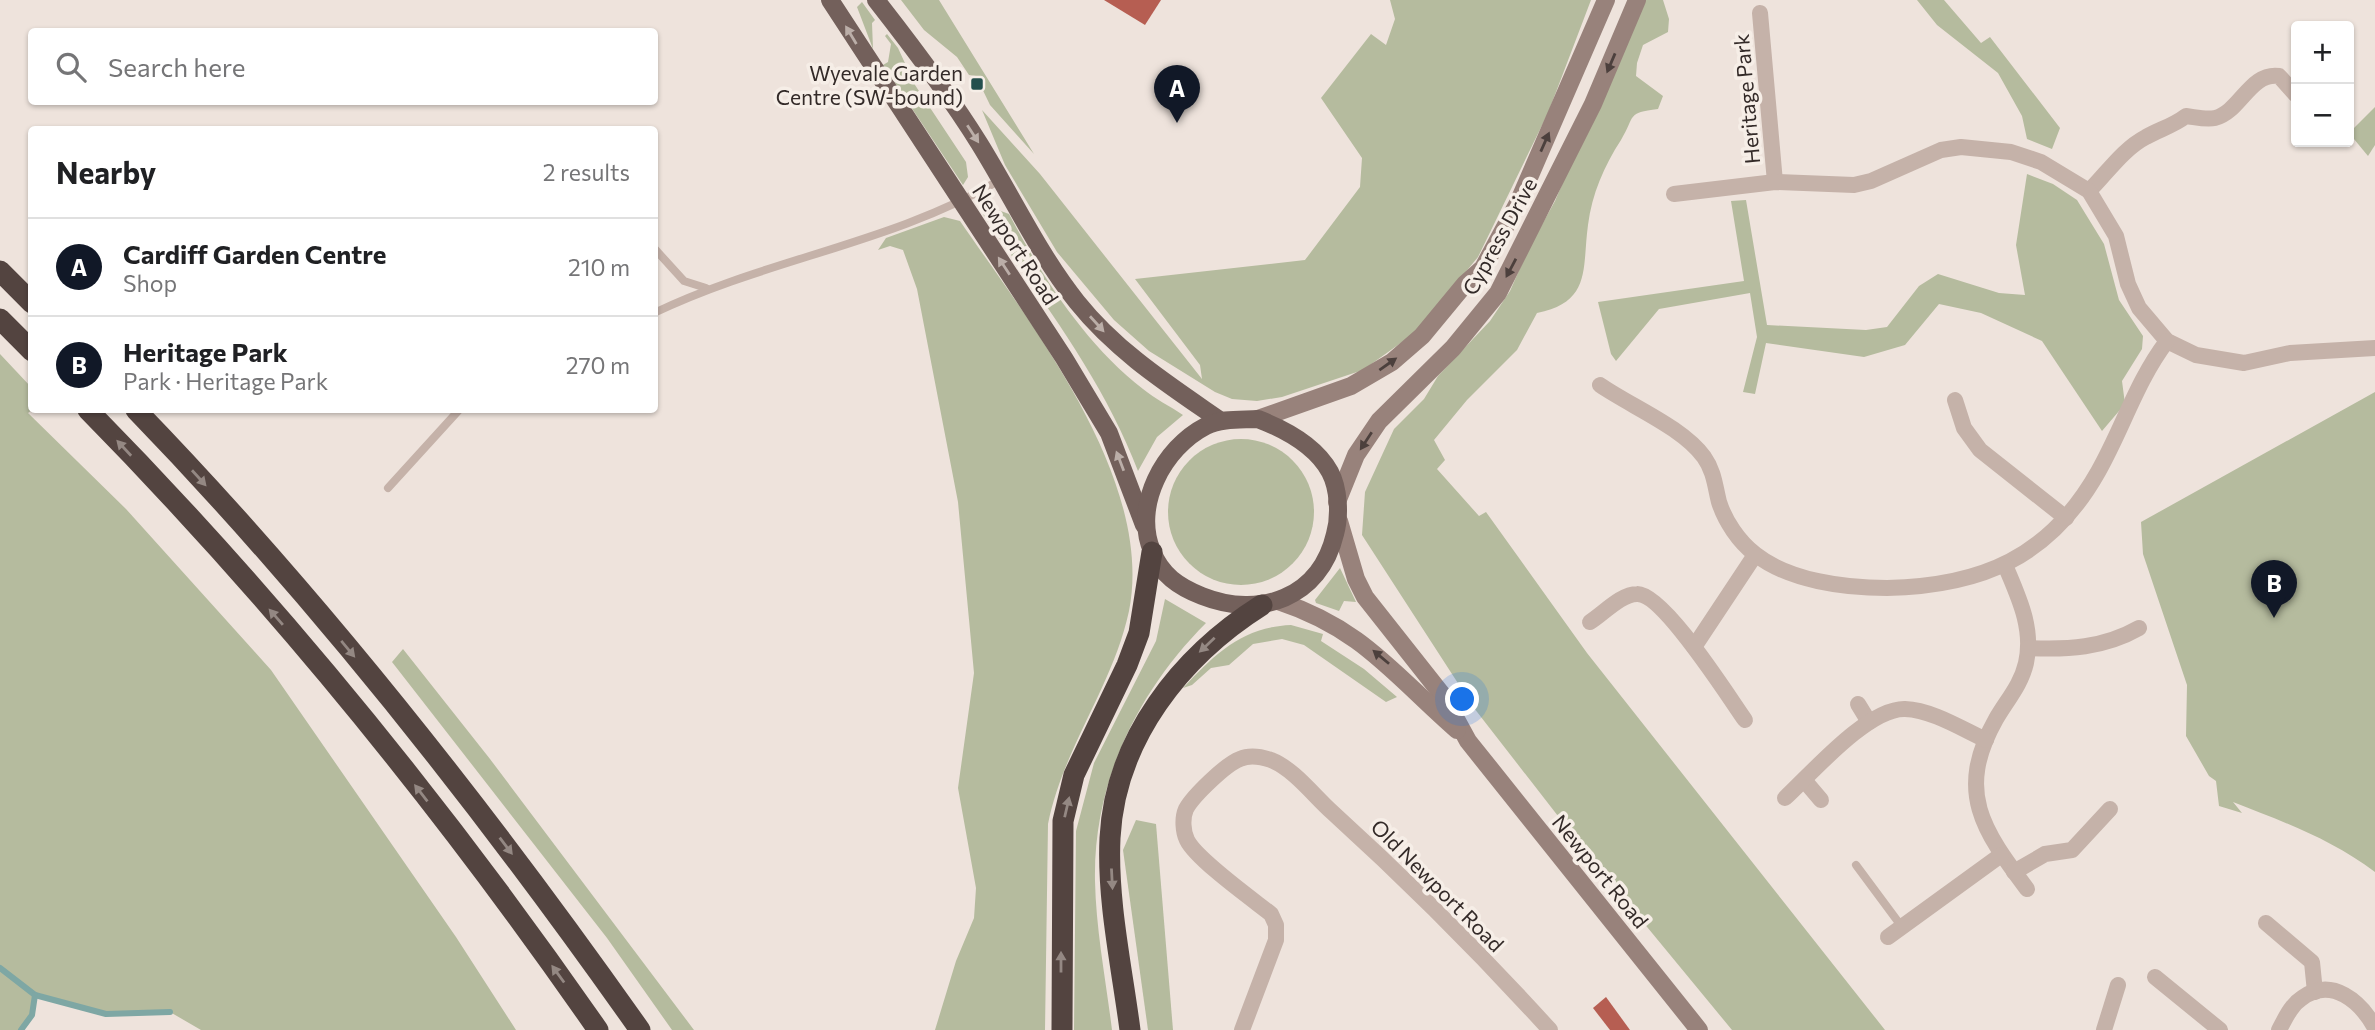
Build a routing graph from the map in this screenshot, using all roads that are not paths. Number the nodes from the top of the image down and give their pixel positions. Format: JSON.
{"nodes":[{"id":1,"x":830,"y":0,"type":"edge"},
{"id":2,"x":876,"y":0,"type":"edge"},
{"id":3,"x":1606,"y":0,"type":"edge"},
{"id":4,"x":1637,"y":0,"type":"edge"},
{"id":5,"x":1760,"y":13,"type":"dead end"},
{"id":6,"x":2291,"y":89,"type":"edge"},
{"id":7,"x":1001,"y":180,"type":"junction"},
{"id":8,"x":1775,"y":182,"type":"junction"},
{"id":9,"x":2089,"y":191,"type":"junction"},
{"id":10,"x":1674,"y":194,"type":"dead end"},
{"id":11,"x":962,"y":203,"type":"junction"},
{"id":12,"x":658,"y":252,"type":"edge"},
{"id":13,"x":0,"y":271,"type":"edge"},
{"id":14,"x":706,"y":288,"type":"junction"},
{"id":15,"x":28,"y":299,"type":"edge"},
{"id":16,"x":658,"y":311,"type":"edge"},
{"id":17,"x":0,"y":319,"type":"edge"},
{"id":18,"x":2167,"y":341,"type":"junction"},
{"id":19,"x":28,"y":347,"type":"edge"},
{"id":20,"x":2375,"y":348,"type":"edge"},
{"id":21,"x":1600,"y":385,"type":"dead end"},
{"id":22,"x":1955,"y":400,"type":"dead end"},
{"id":23,"x":91,"y":413,"type":"edge"},
{"id":24,"x":139,"y":413,"type":"edge"},
{"id":25,"x":456,"y":413,"type":"edge"},
{"id":26,"x":1258,"y":419,"type":"junction"},
{"id":27,"x":1221,"y":421,"type":"junction"},
{"id":28,"x":388,"y":488,"type":"dead end"},
{"id":29,"x":1337,"y":502,"type":"junction"},
{"id":30,"x":2066,"y":519,"type":"junction"},
{"id":31,"x":1339,"y":521,"type":"junction"},
{"id":32,"x":1144,"y":525,"type":"junction"},
{"id":33,"x":1152,"y":552,"type":"junction"},
{"id":34,"x":1755,"y":555,"type":"junction"},
{"id":35,"x":2005,"y":565,"type":"junction"},
{"id":36,"x":1270,"y":603,"type":"junction"},
{"id":37,"x":1590,"y":622,"type":"dead end"},
{"id":38,"x":2139,"y":628,"type":"dead end"},
{"id":39,"x":1694,"y":648,"type":"junction"},
{"id":40,"x":2028,"y":649,"type":"junction"},
{"id":41,"x":1858,"y":704,"type":"dead end"},
{"id":42,"x":1745,"y":720,"type":"dead end"},
{"id":43,"x":1869,"y":722,"type":"junction"},
{"id":44,"x":1986,"y":740,"type":"junction"},
{"id":45,"x":1468,"y":741,"type":"junction"},
{"id":46,"x":1804,"y":780,"type":"junction"},
{"id":47,"x":1785,"y":798,"type":"dead end"},
{"id":48,"x":1821,"y":800,"type":"dead end"},
{"id":49,"x":2110,"y":810,"type":"dead end"},
{"id":50,"x":2001,"y":855,"type":"junction"},
{"id":51,"x":1856,"y":865,"type":"dead end"},
{"id":52,"x":2014,"y":872,"type":"junction"},
{"id":53,"x":2027,"y":889,"type":"dead end"},
{"id":54,"x":2266,"y":923,"type":"dead end"},
{"id":55,"x":1895,"y":932,"type":"joint"},
{"id":56,"x":2155,"y":976,"type":"dead end"},
{"id":57,"x":2118,"y":985,"type":"dead end"},
{"id":58,"x":2315,"y":992,"type":"junction"},
{"id":59,"x":2375,"y":1028,"type":"edge"},
{"id":60,"x":598,"y":1030,"type":"edge"},
{"id":61,"x":640,"y":1030,"type":"edge"},
{"id":62,"x":1062,"y":1030,"type":"edge"},
{"id":63,"x":1130,"y":1030,"type":"edge"},
{"id":64,"x":1242,"y":1030,"type":"edge"},
{"id":65,"x":1550,"y":1030,"type":"edge"},
{"id":66,"x":1699,"y":1030,"type":"edge"},
{"id":67,"x":2104,"y":1030,"type":"edge"},
{"id":68,"x":2220,"y":1030,"type":"edge"},
{"id":69,"x":2279,"y":1030,"type":"edge"}],
"edges":[{"from":11,"to":1,"type":"main road","name":"Newport Road","one_way":true},
{"from":2,"to":7,"type":"main road","name":"Newport Road","one_way":true},
{"from":26,"to":3,"type":"street","name":"Cypress Drive","one_way":true},
{"from":4,"to":29,"type":"street","name":"Cypress Drive","one_way":true},
{"from":5,"to":8,"type":"street","name":"Heritage Park"},
{"from":6,"to":9,"type":"street"},
{"from":7,"to":11,"type":"lane"},
{"from":7,"to":27,"type":"main road","name":"Newport Road","one_way":true},
{"from":8,"to":9,"type":"street","name":"Heritage Park"},
{"from":8,"to":10,"type":"street","name":"Heritage Park"},
{"from":9,"to":18,"type":"street","name":"Heritage Park"},
{"from":11,"to":14,"type":"lane"},
{"from":32,"to":11,"type":"main road","name":"Newport Road","one_way":true},
{"from":12,"to":14,"type":"lane"},
{"from":13,"to":15,"type":"highway"},
{"from":14,"to":16,"type":"lane"},
{"from":17,"to":19,"type":"highway"},
{"from":18,"to":20,"type":"street","name":"Heritage Park"},
{"from":18,"to":30,"type":"street"},
{"from":21,"to":34,"type":"street"},
{"from":22,"to":30,"type":"street"},
{"from":60,"to":23,"type":"highway","one_way":true},
{"from":24,"to":61,"type":"highway","one_way":true},
{"from":25,"to":28,"type":"lane"},
{"from":26,"to":27,"type":"main road"},
{"from":26,"to":29,"type":"main road"},
{"from":27,"to":32,"type":"main road"},
{"from":29,"to":31,"type":"main road"},
{"from":30,"to":35,"type":"street"},
{"from":31,"to":36,"type":"main road"},
{"from":31,"to":45,"type":"street","name":"Newport Road"},
{"from":32,"to":33,"type":"main road"},
{"from":33,"to":36,"type":"main road"},
{"from":62,"to":33,"type":"highway","one_way":true},
{"from":34,"to":35,"type":"street"},
{"from":34,"to":39,"type":"street"},
{"from":35,"to":40,"type":"street"},
{"from":45,"to":36,"type":"street","name":"Newport Road","one_way":true},
{"from":36,"to":63,"type":"highway","one_way":true},
{"from":37,"to":39,"type":"street"},
{"from":38,"to":40,"type":"street"},
{"from":39,"to":42,"type":"street"},
{"from":40,"to":44,"type":"street"},
{"from":41,"to":43,"type":"street"},
{"from":43,"to":44,"type":"street"},
{"from":43,"to":46,"type":"street"},
{"from":44,"to":50,"type":"street"},
{"from":45,"to":66,"type":"street","name":"Newport Road"},
{"from":46,"to":47,"type":"street"},
{"from":46,"to":48,"type":"street"},
{"from":49,"to":52,"type":"street"},
{"from":50,"to":52,"type":"street"},
{"from":50,"to":55,"type":"street"},
{"from":51,"to":55,"type":"lane"},
{"from":52,"to":53,"type":"street"},
{"from":54,"to":58,"type":"street"},
{"from":56,"to":68,"type":"street"},
{"from":57,"to":67,"type":"street"},
{"from":58,"to":59,"type":"street"},
{"from":58,"to":69,"type":"street"},
{"from":64,"to":65,"type":"street","name":"Old Newport Road"}]}
